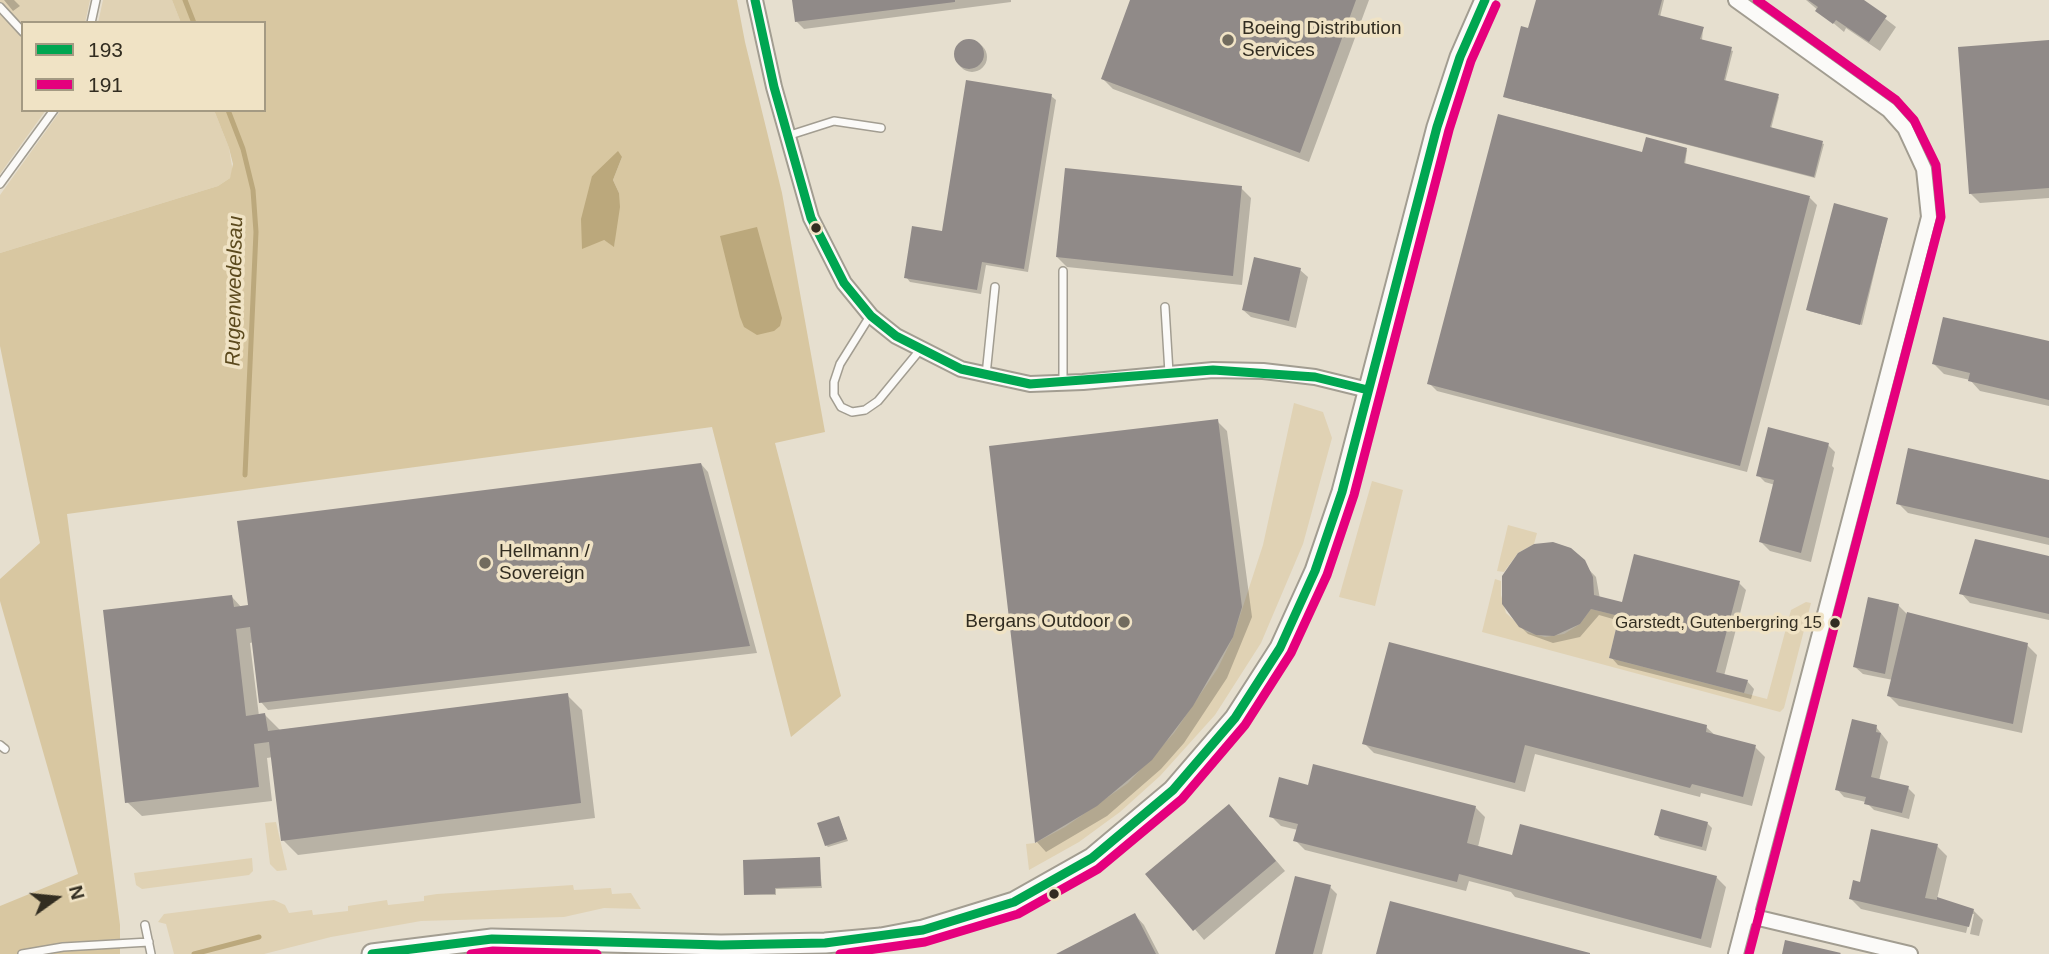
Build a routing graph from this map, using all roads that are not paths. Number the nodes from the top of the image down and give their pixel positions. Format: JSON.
{"nodes":[{"id":1,"x":96,"y":0,"type":"edge"},
{"id":2,"x":755,"y":0,"type":"edge"},
{"id":3,"x":1485,"y":0,"type":"edge"},
{"id":4,"x":1736,"y":0,"type":"edge"},
{"id":5,"x":0,"y":7,"type":"edge"},
{"id":6,"x":91,"y":21,"type":"edge"},
{"id":7,"x":21,"y":30,"type":"edge"},
{"id":8,"x":53,"y":112,"type":"edge"},
{"id":9,"x":881,"y":128,"type":"dead end"},
{"id":10,"x":786,"y":136,"type":"junction"},
{"id":11,"x":0,"y":184,"type":"edge"},
{"id":12,"x":1063,"y":271,"type":"dead end"},
{"id":13,"x":995,"y":287,"type":"dead end"},
{"id":14,"x":1166,"y":307,"type":"dead end"},
{"id":15,"x":871,"y":316,"type":"junction"},
{"id":16,"x":920,"y":350,"type":"junction"},
{"id":17,"x":1169,"y":373,"type":"junction"},
{"id":18,"x":986,"y":375,"type":"junction"},
{"id":19,"x":1063,"y":383,"type":"junction"},
{"id":20,"x":1368,"y":390,"type":"junction"},
{"id":21,"x":1746,"y":915,"type":"junction"},
{"id":22,"x":145,"y":925,"type":"dead end"},
{"id":23,"x":149,"y":942,"type":"junction"},
{"id":24,"x":539,"y":947,"type":"edge"},
{"id":25,"x":574,"y":947,"type":"edge"},
{"id":26,"x":827,"y":948,"type":"edge"},
{"id":27,"x":22,"y":954,"type":"edge"},
{"id":28,"x":151,"y":954,"type":"edge"},
{"id":29,"x":372,"y":954,"type":"edge"},
{"id":30,"x":1735,"y":954,"type":"edge"},
{"id":31,"x":1910,"y":954,"type":"edge"}],
"edges":[{"from":1,"to":6,"type":"lane"},
{"from":2,"to":10,"type":"street"},
{"from":3,"to":20,"type":"main road"},
{"from":4,"to":21,"type":"street"},
{"from":5,"to":7,"type":"lane"},
{"from":8,"to":11,"type":"lane"},
{"from":9,"to":10,"type":"lane"},
{"from":10,"to":15,"type":"street"},
{"from":12,"to":19,"type":"lane"},
{"from":13,"to":18,"type":"lane"},
{"from":14,"to":17,"type":"lane"},
{"from":15,"to":16,"type":"street"},
{"from":15,"to":16,"type":"lane"},
{"from":16,"to":18,"type":"street"},
{"from":17,"to":19,"type":"street"},
{"from":17,"to":20,"type":"street"},
{"from":18,"to":19,"type":"street"},
{"from":20,"to":26,"type":"main road"},
{"from":21,"to":30,"type":"street"},
{"from":21,"to":31,"type":"street"},
{"from":22,"to":23,"type":"lane"},
{"from":23,"to":27,"type":"lane"},
{"from":23,"to":28,"type":"lane"},
{"from":24,"to":25,"type":"main road"},
{"from":24,"to":29,"type":"main road"},
{"from":25,"to":26,"type":"main road"}]}
